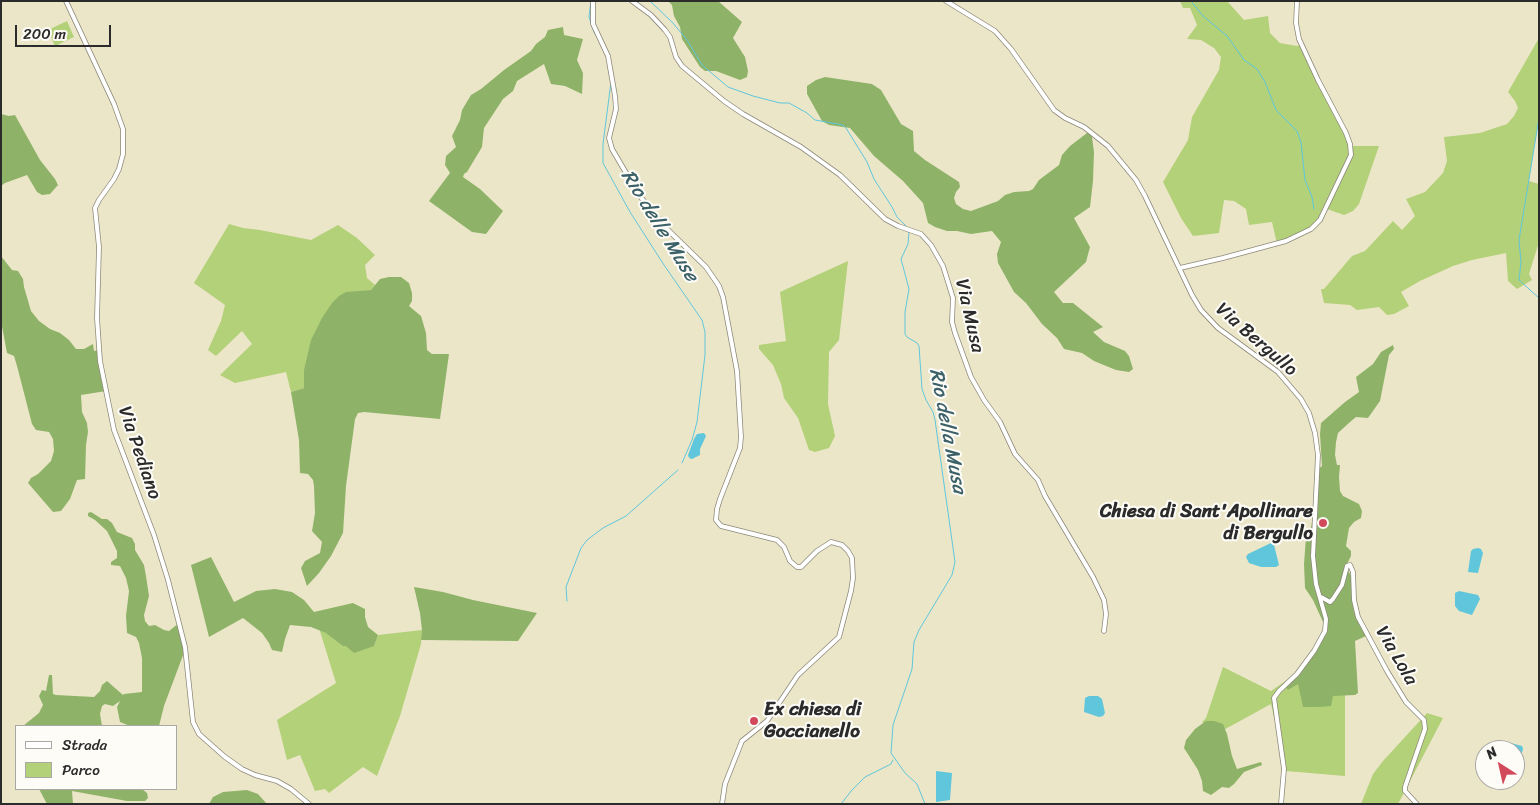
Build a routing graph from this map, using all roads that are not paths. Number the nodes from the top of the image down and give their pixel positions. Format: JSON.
{"nodes":[{"id":1,"x":66,"y":1,"type":"edge"},
{"id":2,"x":593,"y":1,"type":"edge"},
{"id":3,"x":632,"y":1,"type":"edge"},
{"id":4,"x":946,"y":1,"type":"edge"},
{"id":5,"x":1297,"y":1,"type":"edge"},
{"id":6,"x":1180,"y":268,"type":"junction"},
{"id":7,"x":1319,"y":596,"type":"junction"},
{"id":8,"x":1104,"y":631,"type":"dead end"},
{"id":9,"x":309,"y":804,"type":"edge"},
{"id":10,"x":722,"y":804,"type":"edge"},
{"id":11,"x":1281,"y":804,"type":"edge"},
{"id":12,"x":1418,"y":804,"type":"edge"}],
"edges":[{"from":1,"to":9,"type":"street","name":"Via Pediano"},
{"from":2,"to":10,"type":"street"},
{"from":3,"to":8,"type":"street","name":"Via Musa"},
{"from":4,"to":6,"type":"street","name":"Via Bergullo"},
{"from":5,"to":6,"type":"street"},
{"from":6,"to":7,"type":"street","name":"Via Bergullo"},
{"from":7,"to":11,"type":"street","name":"Via Bergullo"},
{"from":7,"to":12,"type":"street","name":"Via Lola"}]}
